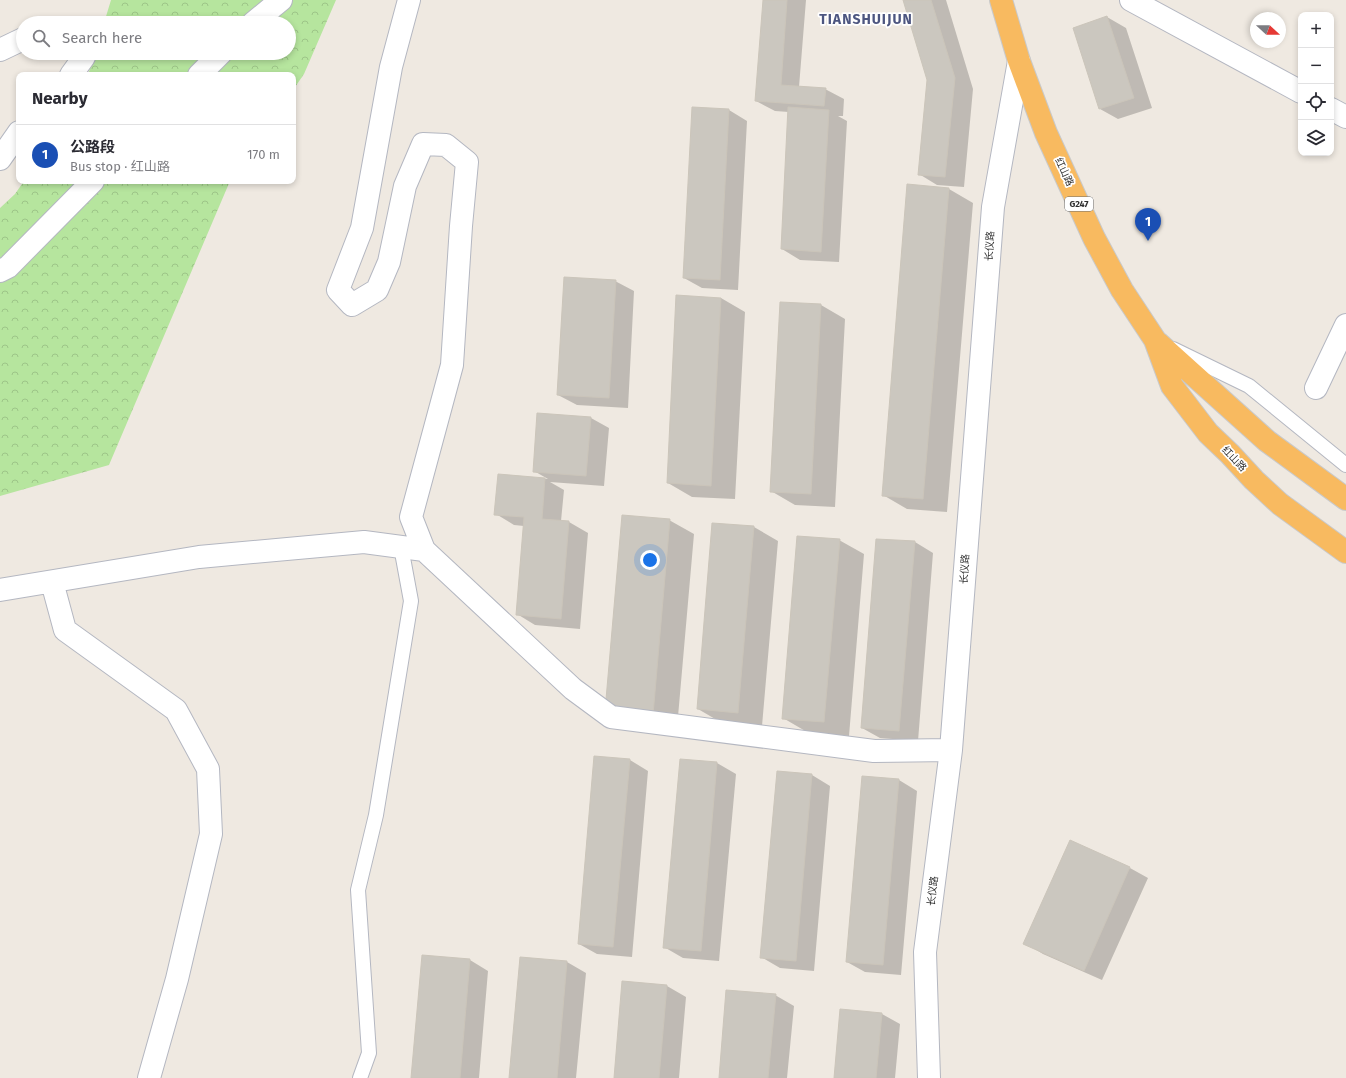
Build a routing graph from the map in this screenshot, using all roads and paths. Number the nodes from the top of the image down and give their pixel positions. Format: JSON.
{"nodes":[{"id":1,"x":281,"y":0,"type":"edge"},
{"id":2,"x":409,"y":0,"type":"edge"},
{"id":3,"x":986,"y":0,"type":"edge"},
{"id":4,"x":1002,"y":0,"type":"edge"},
{"id":5,"x":1131,"y":0,"type":"edge"},
{"id":6,"x":262,"y":16,"type":"edge"},
{"id":7,"x":16,"y":42,"type":"edge"},
{"id":8,"x":0,"y":50,"type":"edge"},
{"id":9,"x":82,"y":60,"type":"edge"},
{"id":10,"x":214,"y":60,"type":"edge"},
{"id":11,"x":1019,"y":60,"type":"junction"},
{"id":12,"x":72,"y":72,"type":"edge"},
{"id":13,"x":202,"y":72,"type":"edge"},
{"id":14,"x":1298,"y":90,"type":"edge"},
{"id":15,"x":1334,"y":111,"type":"edge"},
{"id":16,"x":1346,"y":117,"type":"edge"},
{"id":17,"x":16,"y":136,"type":"edge"},
{"id":18,"x":0,"y":159,"type":"edge"},
{"id":19,"x":90,"y":184,"type":"edge"},
{"id":20,"x":0,"y":271,"type":"edge"},
{"id":21,"x":1346,"y":325,"type":"edge"},
{"id":22,"x":1155,"y":340,"type":"junction"},
{"id":23,"x":1316,"y":388,"type":"dead end"},
{"id":24,"x":1346,"y":465,"type":"edge"},
{"id":25,"x":1346,"y":499,"type":"edge"},
{"id":26,"x":401,"y":547,"type":"junction"},
{"id":27,"x":424,"y":550,"type":"junction"},
{"id":28,"x":1346,"y":552,"type":"edge"},
{"id":29,"x":52,"y":582,"type":"junction"},
{"id":30,"x":0,"y":590,"type":"edge"},
{"id":31,"x":951,"y":750,"type":"junction"},
{"id":32,"x":149,"y":1078,"type":"edge"},
{"id":33,"x":360,"y":1078,"type":"edge"},
{"id":34,"x":929,"y":1078,"type":"edge"}],
"edges":[{"from":1,"to":6,"type":"street"},
{"from":2,"to":27,"type":"street"},
{"from":3,"to":11,"type":"highway","name":"红山路","number":"G247"},
{"from":4,"to":11,"type":"highway","name":"红山路","number":"G247"},
{"from":5,"to":14,"type":"street"},
{"from":7,"to":8,"type":"street"},
{"from":9,"to":12,"type":"street"},
{"from":10,"to":13,"type":"street"},
{"from":11,"to":22,"type":"highway","name":"红山路","number":"G247"},
{"from":11,"to":31,"type":"street","name":"长仪路"},
{"from":15,"to":16,"type":"street"},
{"from":17,"to":18,"type":"street"},
{"from":19,"to":20,"type":"street"},
{"from":21,"to":23,"type":"street"},
{"from":22,"to":24,"type":"lane"},
{"from":22,"to":25,"type":"highway","name":"红山路","number":"G247"},
{"from":22,"to":28,"type":"highway","name":"红山路","number":"G247"},
{"from":26,"to":27,"type":"street"},
{"from":26,"to":29,"type":"street"},
{"from":26,"to":33,"type":"lane"},
{"from":27,"to":31,"type":"street"},
{"from":29,"to":30,"type":"street"},
{"from":29,"to":32,"type":"street"},
{"from":31,"to":34,"type":"street","name":"长仪路"}]}
